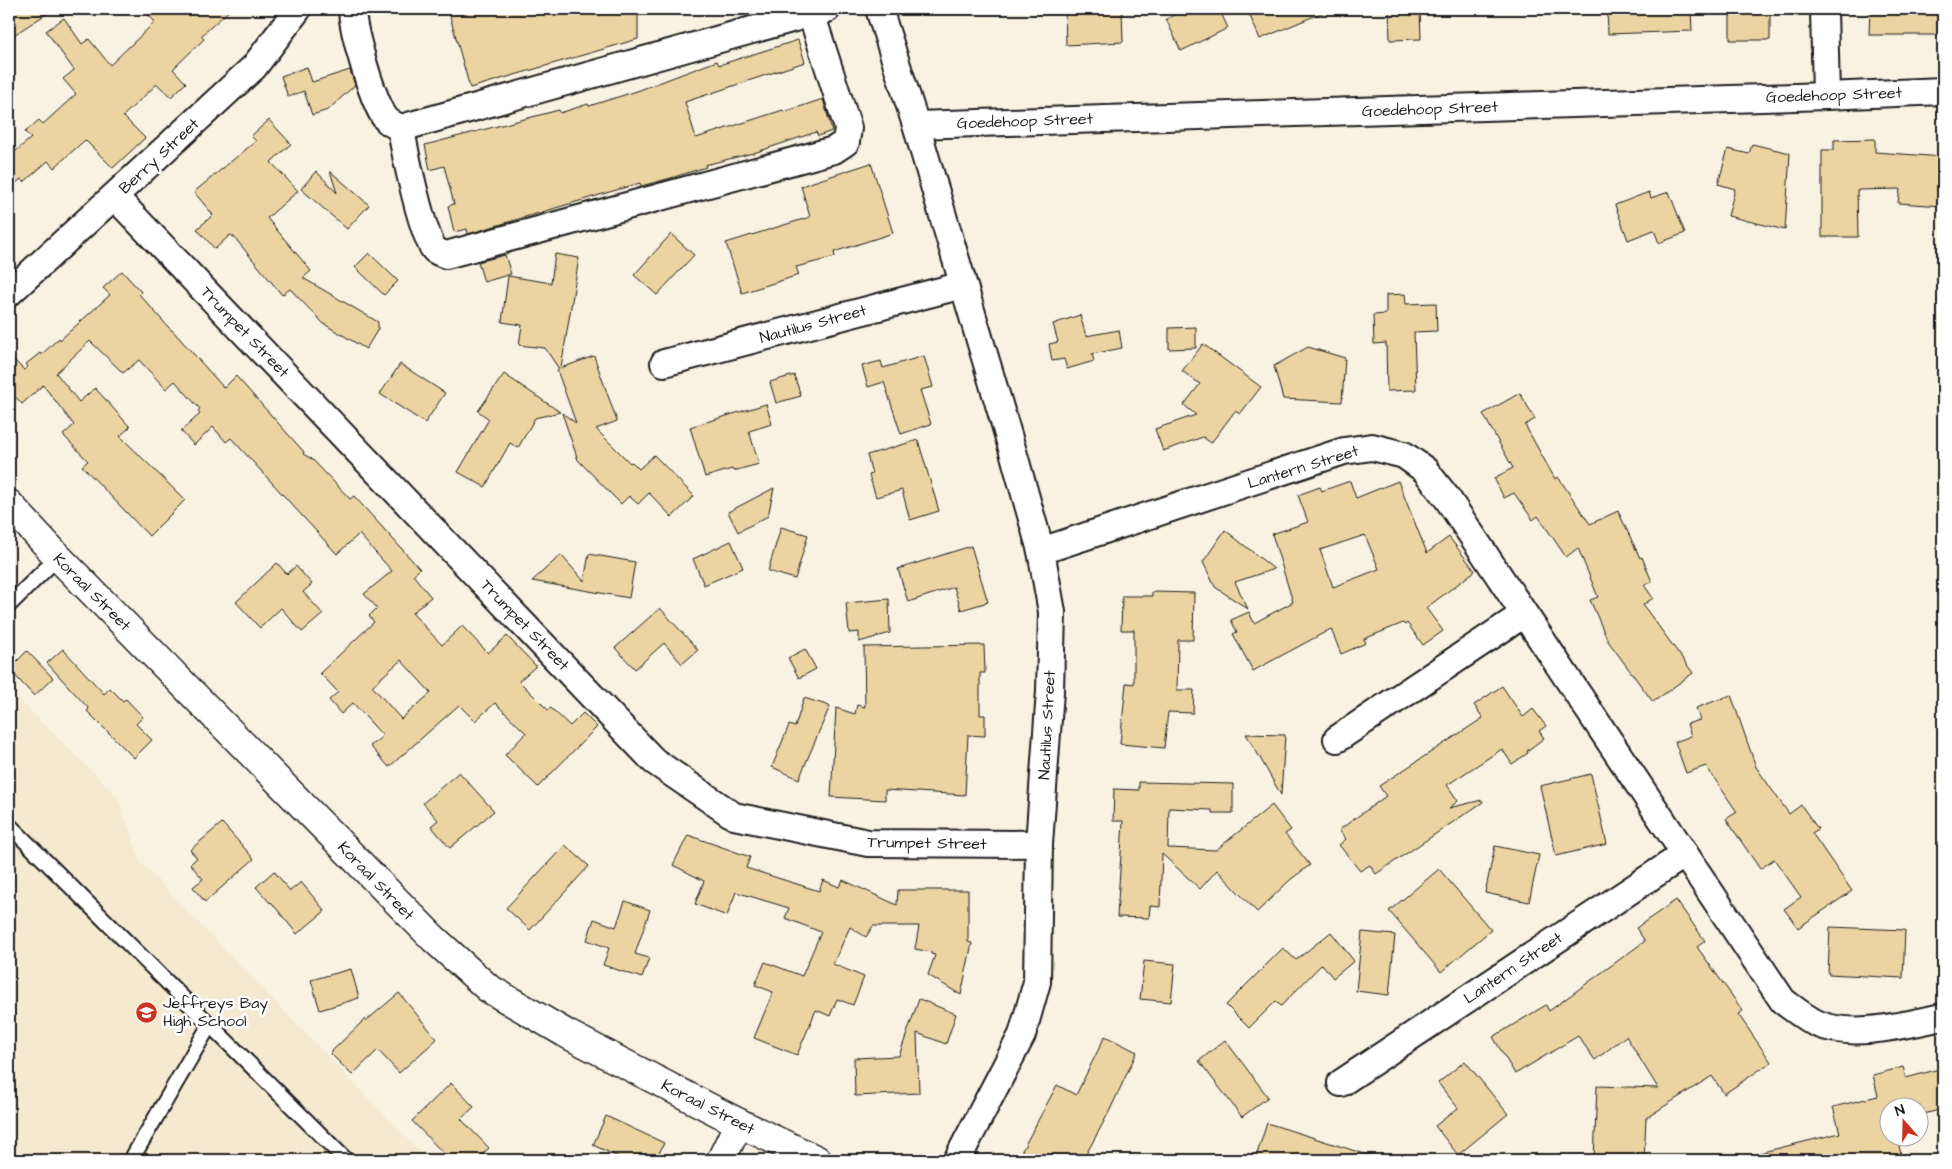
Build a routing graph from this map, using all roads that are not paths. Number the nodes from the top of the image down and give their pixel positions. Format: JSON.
{"nodes":[{"id":1,"x":298,"y":9,"type":"edge"},
{"id":2,"x":352,"y":9,"type":"edge"},
{"id":3,"x":879,"y":9,"type":"edge"},
{"id":4,"x":1824,"y":9,"type":"edge"},
{"id":5,"x":819,"y":11,"type":"edge"},
{"id":6,"x":1943,"y":91,"type":"edge"},
{"id":7,"x":1826,"y":96,"type":"junction"},
{"id":8,"x":916,"y":124,"type":"junction"},
{"id":9,"x":401,"y":128,"type":"junction"},
{"id":10,"x":115,"y":197,"type":"junction"},
{"id":11,"x":963,"y":285,"type":"junction"},
{"id":12,"x":9,"y":293,"type":"edge"},
{"id":13,"x":664,"y":363,"type":"dead end"},
{"id":14,"x":9,"y":504,"type":"edge"},
{"id":15,"x":1041,"y":551,"type":"junction"},
{"id":16,"x":58,"y":557,"type":"junction"},
{"id":17,"x":9,"y":605,"type":"edge"},
{"id":18,"x":1524,"y":614,"type":"junction"},
{"id":19,"x":1337,"y":739,"type":"dead end"},
{"id":20,"x":9,"y":826,"type":"edge"},
{"id":21,"x":1039,"y":844,"type":"junction"},
{"id":22,"x":1685,"y":854,"type":"junction"},
{"id":23,"x":1943,"y":1016,"type":"edge"},
{"id":24,"x":209,"y":1026,"type":"junction"},
{"id":25,"x":1341,"y":1083,"type":"dead end"},
{"id":26,"x":739,"y":1124,"type":"junction"},
{"id":27,"x":132,"y":1160,"type":"edge"},
{"id":28,"x":346,"y":1160,"type":"edge"},
{"id":29,"x":721,"y":1160,"type":"edge"},
{"id":30,"x":817,"y":1160,"type":"edge"},
{"id":31,"x":957,"y":1160,"type":"edge"}],
"edges":[{"from":1,"to":10,"type":"street","name":"Berry Street"},
{"from":2,"to":9,"type":"street"},
{"from":3,"to":8,"type":"street","name":"Nautilus Street"},
{"from":4,"to":7,"type":"street"},
{"from":5,"to":9,"type":"street"},
{"from":5,"to":9,"type":"street"},
{"from":6,"to":7,"type":"street","name":"Goedehoop Street"},
{"from":7,"to":8,"type":"street","name":"Goedehoop Street"},
{"from":8,"to":11,"type":"street","name":"Nautilus Street"},
{"from":10,"to":12,"type":"street","name":"Berry Street"},
{"from":10,"to":21,"type":"street","name":"Trumpet Street"},
{"from":11,"to":13,"type":"street","name":"Nautilus Street"},
{"from":11,"to":15,"type":"street","name":"Nautilus Street"},
{"from":14,"to":16,"type":"street","name":"Koraal Street"},
{"from":15,"to":18,"type":"street","name":"Lantern Street"},
{"from":15,"to":21,"type":"street","name":"Nautilus Street"},
{"from":16,"to":17,"type":"lane"},
{"from":16,"to":26,"type":"street","name":"Koraal Street"},
{"from":18,"to":19,"type":"street"},
{"from":18,"to":22,"type":"street","name":"Lantern Street"},
{"from":20,"to":24,"type":"lane"},
{"from":21,"to":31,"type":"street","name":"Nautilus Street"},
{"from":22,"to":23,"type":"street","name":"Lantern Street"},
{"from":22,"to":25,"type":"street","name":"Lantern Street"},
{"from":24,"to":27,"type":"lane"},
{"from":24,"to":28,"type":"lane"},
{"from":26,"to":29,"type":"street"},
{"from":26,"to":30,"type":"street","name":"Koraal Street"}]}
